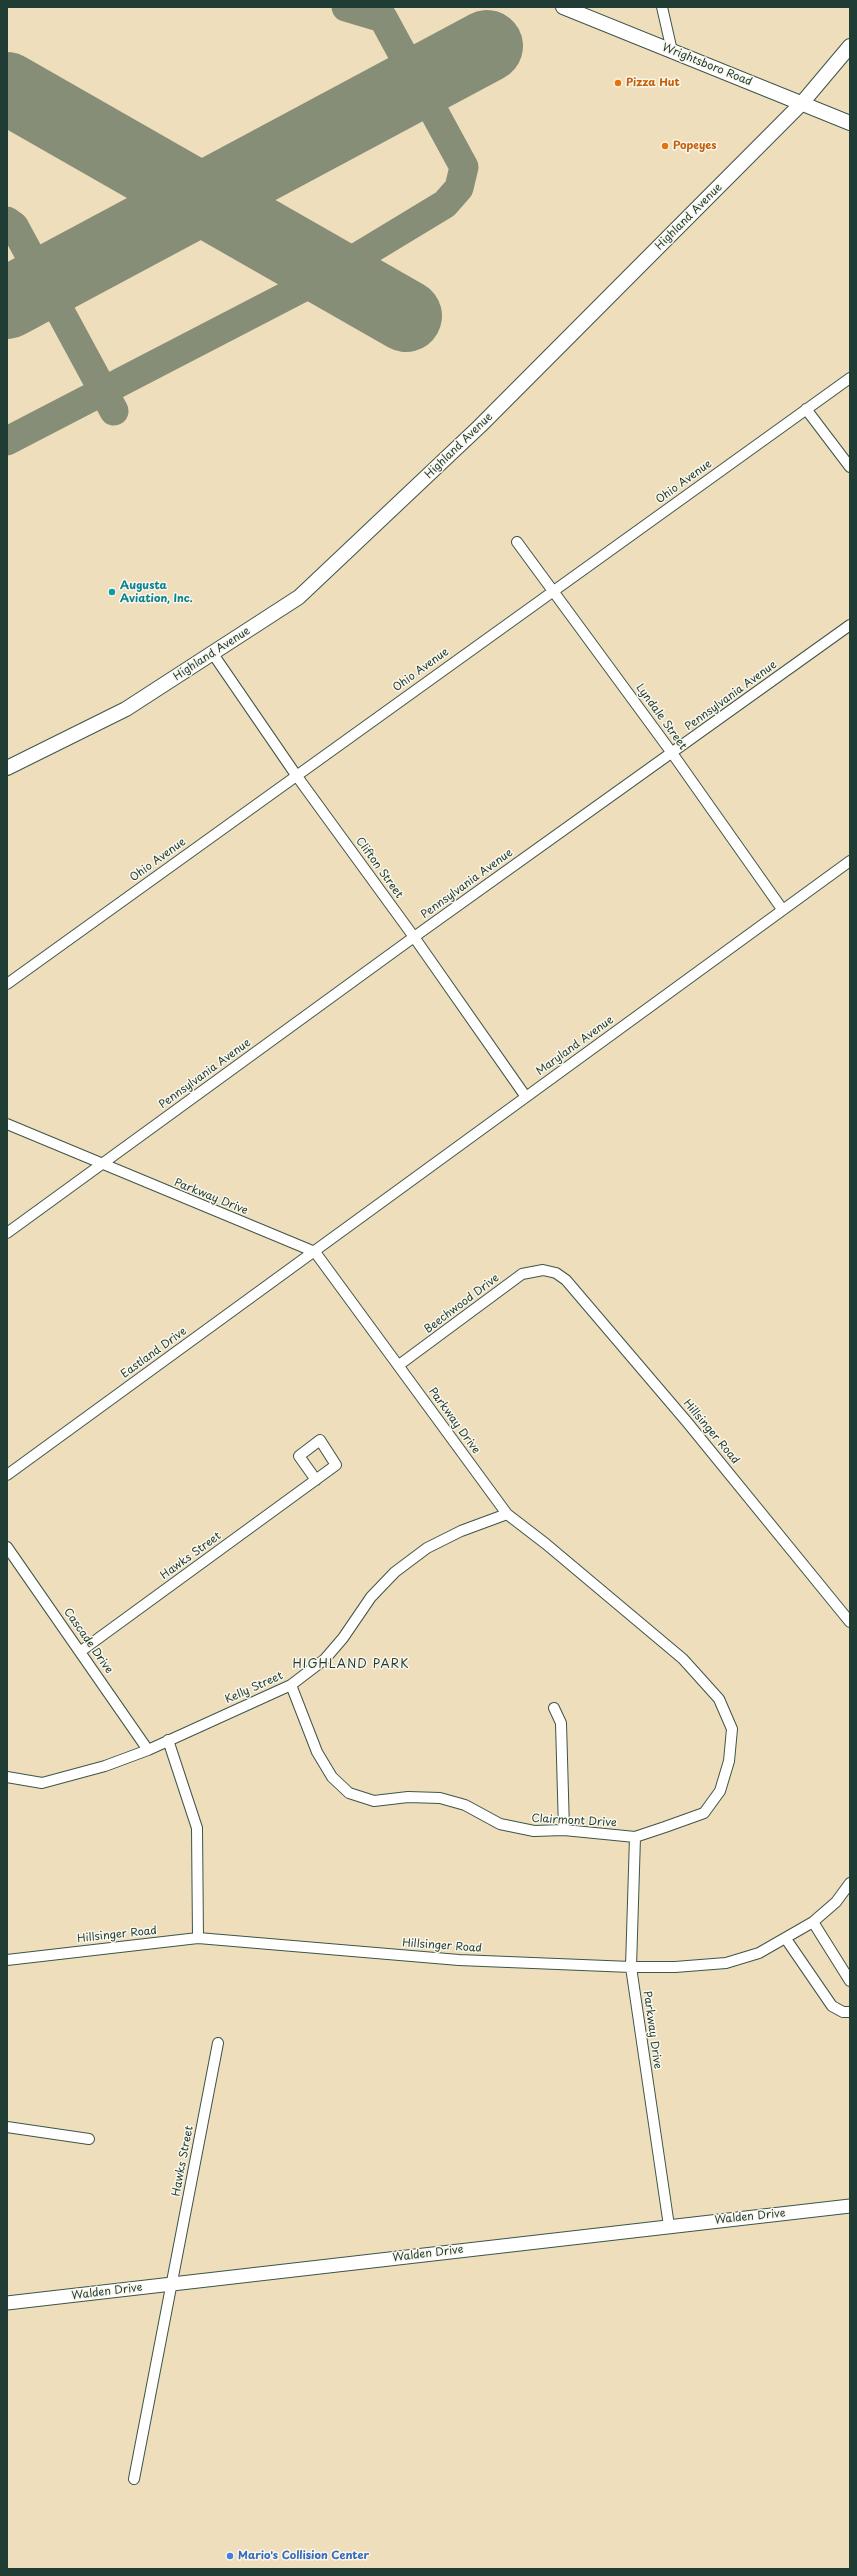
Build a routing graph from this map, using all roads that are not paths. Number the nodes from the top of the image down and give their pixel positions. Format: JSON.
{"nodes":[{"id":1,"x":563,"y":7,"type":"edge"},
{"id":2,"x":662,"y":7,"type":"edge"},
{"id":3,"x":850,"y":46,"type":"edge"},
{"id":4,"x":672,"y":51,"type":"junction"},
{"id":5,"x":802,"y":103,"type":"junction"},
{"id":6,"x":850,"y":123,"type":"edge"},
{"id":7,"x":850,"y":378,"type":"edge"},
{"id":8,"x":806,"y":409,"type":"junction"},
{"id":9,"x":850,"y":467,"type":"edge"},
{"id":10,"x":517,"y":542,"type":"dead end"},
{"id":11,"x":553,"y":589,"type":"junction"},
{"id":12,"x":850,"y":625,"type":"edge"},
{"id":13,"x":213,"y":654,"type":"junction"},
{"id":14,"x":672,"y":753,"type":"junction"},
{"id":15,"x":7,"y":768,"type":"edge"},
{"id":16,"x":296,"y":775,"type":"junction"},
{"id":17,"x":850,"y":861,"type":"edge"},
{"id":18,"x":782,"y":909,"type":"junction"},
{"id":19,"x":414,"y":937,"type":"junction"},
{"id":20,"x":7,"y":984,"type":"edge"},
{"id":21,"x":526,"y":1097,"type":"junction"},
{"id":22,"x":7,"y":1124,"type":"edge"},
{"id":23,"x":101,"y":1165,"type":"junction"},
{"id":24,"x":7,"y":1233,"type":"edge"},
{"id":25,"x":315,"y":1252,"type":"junction"},
{"id":26,"x":543,"y":1270,"type":"joint"},
{"id":27,"x":400,"y":1365,"type":"junction"},
{"id":28,"x":7,"y":1475,"type":"edge"},
{"id":29,"x":316,"y":1480,"type":"dead end"},
{"id":30,"x":507,"y":1514,"type":"junction"},
{"id":31,"x":7,"y":1547,"type":"edge"},
{"id":32,"x":850,"y":1622,"type":"edge"},
{"id":33,"x":80,"y":1651,"type":"junction"},
{"id":34,"x":291,"y":1685,"type":"junction"},
{"id":35,"x":554,"y":1708,"type":"dead end"},
{"id":36,"x":168,"y":1740,"type":"junction"},
{"id":37,"x":148,"y":1750,"type":"junction"},
{"id":38,"x":7,"y":1777,"type":"edge"},
{"id":39,"x":665,"y":1827,"type":"joint"},
{"id":40,"x":564,"y":1830,"type":"junction"},
{"id":41,"x":634,"y":1837,"type":"junction"},
{"id":42,"x":850,"y":1883,"type":"edge"},
{"id":43,"x":812,"y":1922,"type":"junction"},
{"id":44,"x":198,"y":1938,"type":"junction"},
{"id":45,"x":786,"y":1939,"type":"junction"},
{"id":46,"x":7,"y":1960,"type":"edge"},
{"id":47,"x":631,"y":1967,"type":"junction"},
{"id":48,"x":850,"y":1981,"type":"edge"},
{"id":49,"x":850,"y":2012,"type":"edge"},
{"id":50,"x":218,"y":2043,"type":"dead end"},
{"id":51,"x":7,"y":2128,"type":"edge"},
{"id":52,"x":90,"y":2139,"type":"dead end"},
{"id":53,"x":850,"y":2206,"type":"edge"},
{"id":54,"x":668,"y":2226,"type":"junction"},
{"id":55,"x":172,"y":2284,"type":"junction"},
{"id":56,"x":7,"y":2303,"type":"edge"},
{"id":57,"x":134,"y":2480,"type":"dead end"}],
"edges":[{"from":1,"to":4,"type":"main road","name":"Wrightsboro Road"},
{"from":2,"to":4,"type":"street"},
{"from":3,"to":5,"type":"main road","name":"Highland Avenue"},
{"from":4,"to":5,"type":"main road","name":"Wrightsboro Road"},
{"from":5,"to":6,"type":"main road","name":"Wrightsboro Road"},
{"from":5,"to":13,"type":"main road","name":"Highland Avenue"},
{"from":7,"to":8,"type":"street","name":"Ohio Avenue"},
{"from":8,"to":9,"type":"street"},
{"from":8,"to":11,"type":"street","name":"Ohio Avenue"},
{"from":10,"to":11,"type":"street","name":"Lyndale Street"},
{"from":11,"to":14,"type":"street","name":"Lyndale Street"},
{"from":11,"to":16,"type":"street","name":"Ohio Avenue"},
{"from":12,"to":14,"type":"street","name":"Pennsylvania Avenue"},
{"from":13,"to":15,"type":"main road","name":"Highland Avenue"},
{"from":13,"to":16,"type":"street","name":"Clifton Street"},
{"from":14,"to":18,"type":"street","name":"Lyndale Street"},
{"from":14,"to":19,"type":"street","name":"Pennsylvania Avenue"},
{"from":16,"to":19,"type":"street","name":"Clifton Street"},
{"from":16,"to":20,"type":"street","name":"Ohio Avenue"},
{"from":17,"to":18,"type":"street","name":"Maryland Avenue"},
{"from":18,"to":21,"type":"street","name":"Maryland Avenue"},
{"from":19,"to":21,"type":"street","name":"Clifton Street"},
{"from":19,"to":23,"type":"street","name":"Pennsylvania Avenue"},
{"from":21,"to":25,"type":"street","name":"Maryland Avenue"},
{"from":22,"to":23,"type":"street","name":"Parkway Drive"},
{"from":23,"to":24,"type":"street","name":"Pennsylvania Avenue"},
{"from":23,"to":25,"type":"street","name":"Parkway Drive"},
{"from":25,"to":27,"type":"street","name":"Parkway Drive"},
{"from":25,"to":28,"type":"street","name":"Eastland Drive"},
{"from":26,"to":27,"type":"street","name":"Beechwood Drive"},
{"from":26,"to":32,"type":"street","name":"Hillsinger Road"},
{"from":27,"to":30,"type":"street","name":"Parkway Drive"},
{"from":29,"to":33,"type":"street","name":"Hawks Street"},
{"from":30,"to":34,"type":"street","name":"Kelly Street"},
{"from":30,"to":39,"type":"street","name":"Parkway Drive"},
{"from":31,"to":33,"type":"street","name":"Cascade Drive"},
{"from":33,"to":37,"type":"street","name":"Cascade Drive"},
{"from":34,"to":36,"type":"street","name":"Kelly Street"},
{"from":34,"to":40,"type":"street","name":"Clairmont Drive"},
{"from":35,"to":40,"type":"street"},
{"from":36,"to":37,"type":"street","name":"Kelly Street"},
{"from":36,"to":44,"type":"street"},
{"from":37,"to":38,"type":"street","name":"Kelly Street"},
{"from":39,"to":41,"type":"street","name":"Clairmont Drive"},
{"from":40,"to":41,"type":"street","name":"Clairmont Drive"},
{"from":41,"to":47,"type":"street","name":"Parkway Drive"},
{"from":42,"to":43,"type":"street","name":"Hillsinger Road"},
{"from":43,"to":45,"type":"street","name":"Hillsinger Road"},
{"from":43,"to":48,"type":"street"},
{"from":44,"to":46,"type":"street","name":"Hillsinger Road"},
{"from":44,"to":47,"type":"street","name":"Hillsinger Road"},
{"from":45,"to":47,"type":"street","name":"Hillsinger Road"},
{"from":45,"to":49,"type":"street"},
{"from":47,"to":54,"type":"street","name":"Parkway Drive"},
{"from":50,"to":55,"type":"street","name":"Hawks Street"},
{"from":51,"to":52,"type":"street"},
{"from":53,"to":54,"type":"street","name":"Walden Drive"},
{"from":54,"to":55,"type":"street","name":"Walden Drive"},
{"from":55,"to":56,"type":"street","name":"Walden Drive"},
{"from":55,"to":57,"type":"street","name":"Hawks Street"}]}
